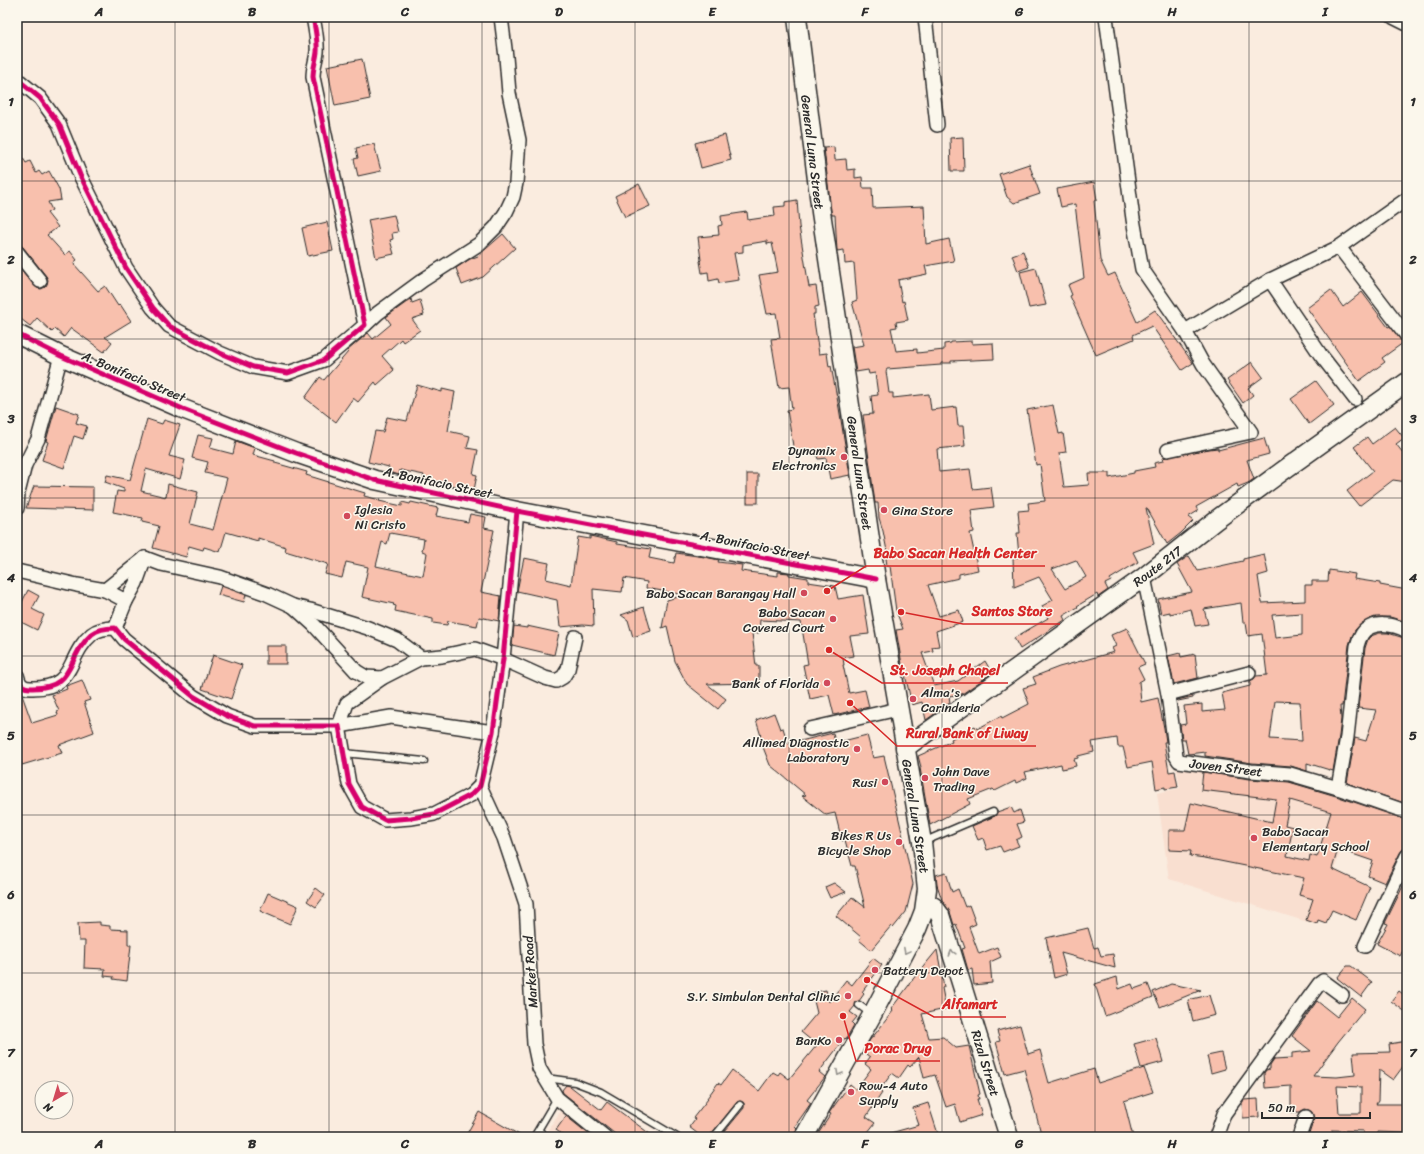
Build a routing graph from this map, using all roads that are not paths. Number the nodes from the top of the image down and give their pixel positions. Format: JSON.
{"nodes":[{"id":1,"x":313,"y":17,"type":"edge"},
{"id":2,"x":501,"y":17,"type":"edge"},
{"id":3,"x":796,"y":17,"type":"edge"},
{"id":4,"x":925,"y":17,"type":"edge"},
{"id":5,"x":1106,"y":17,"type":"edge"},
{"id":6,"x":1393,"y":17,"type":"edge"},
{"id":7,"x":1407,"y":24,"type":"edge"},
{"id":8,"x":17,"y":79,"type":"edge"},
{"id":9,"x":937,"y":125,"type":"dead end"},
{"id":10,"x":1407,"y":199,"type":"edge"},
{"id":11,"x":1340,"y":247,"type":"junction"},
{"id":12,"x":17,"y":252,"type":"edge"},
{"id":13,"x":1270,"y":280,"type":"junction"},
{"id":14,"x":40,"y":281,"type":"dead end"},
{"id":15,"x":365,"y":325,"type":"junction"},
{"id":16,"x":1185,"y":331,"type":"junction"},
{"id":17,"x":17,"y":334,"type":"edge"},
{"id":18,"x":1407,"y":336,"type":"edge"},
{"id":19,"x":61,"y":356,"type":"junction"},
{"id":20,"x":1407,"y":382,"type":"edge"},
{"id":21,"x":1355,"y":399,"type":"dead end"},
{"id":22,"x":1168,"y":450,"type":"dead end"},
{"id":23,"x":17,"y":508,"type":"edge"},
{"id":24,"x":517,"y":511,"type":"junction"},
{"id":25,"x":145,"y":558,"type":"junction"},
{"id":26,"x":17,"y":571,"type":"edge"},
{"id":27,"x":1144,"y":577,"type":"junction"},
{"id":28,"x":876,"y":579,"type":"junction"},
{"id":29,"x":105,"y":590,"type":"junction"},
{"id":30,"x":126,"y":601,"type":"junction"},
{"id":31,"x":293,"y":606,"type":"junction"},
{"id":32,"x":115,"y":628,"type":"junction"},
{"id":33,"x":1407,"y":631,"type":"edge"},
{"id":34,"x":575,"y":637,"type":"dead end"},
{"id":35,"x":421,"y":658,"type":"junction"},
{"id":36,"x":503,"y":659,"type":"junction"},
{"id":37,"x":1249,"y":672,"type":"dead end"},
{"id":38,"x":17,"y":675,"type":"edge"},
{"id":39,"x":382,"y":678,"type":"junction"},
{"id":40,"x":1168,"y":694,"type":"junction"},
{"id":41,"x":898,"y":709,"type":"junction"},
{"id":42,"x":339,"y":726,"type":"junction"},
{"id":43,"x":810,"y":729,"type":"dead end"},
{"id":44,"x":493,"y":732,"type":"junction"},
{"id":45,"x":905,"y":748,"type":"junction"},
{"id":46,"x":344,"y":753,"type":"junction"},
{"id":47,"x":424,"y":760,"type":"dead end"},
{"id":48,"x":480,"y":786,"type":"junction"},
{"id":49,"x":1338,"y":788,"type":"junction"},
{"id":50,"x":993,"y":812,"type":"dead end"},
{"id":51,"x":1407,"y":812,"type":"edge"},
{"id":52,"x":922,"y":842,"type":"junction"},
{"id":53,"x":1407,"y":856,"type":"edge"},
{"id":54,"x":926,"y":902,"type":"junction"},
{"id":55,"x":1365,"y":946,"type":"dead end"},
{"id":56,"x":1342,"y":995,"type":"dead end"},
{"id":57,"x":544,"y":1078,"type":"junction"},
{"id":58,"x":557,"y":1098,"type":"junction"},
{"id":59,"x":740,"y":1105,"type":"dead end"},
{"id":60,"x":1306,"y":1117,"type":"dead end"},
{"id":61,"x":539,"y":1131,"type":"junction"},
{"id":62,"x":534,"y":1137,"type":"edge"},
{"id":63,"x":547,"y":1137,"type":"edge"},
{"id":64,"x":605,"y":1137,"type":"edge"},
{"id":65,"x":678,"y":1137,"type":"edge"},
{"id":66,"x":714,"y":1137,"type":"edge"},
{"id":67,"x":804,"y":1137,"type":"edge"},
{"id":68,"x":1009,"y":1137,"type":"edge"},
{"id":69,"x":1216,"y":1137,"type":"edge"},
{"id":70,"x":1299,"y":1137,"type":"edge"}],
"edges":[{"from":1,"to":15,"type":"street"},
{"from":2,"to":15,"type":"street"},
{"from":3,"to":28,"type":"main road","name":"General Luna Street"},
{"from":4,"to":9,"type":"street"},
{"from":5,"to":16,"type":"street"},
{"from":6,"to":7,"type":"street"},
{"from":8,"to":15,"type":"street"},
{"from":10,"to":11,"type":"street"},
{"from":11,"to":13,"type":"street"},
{"from":11,"to":18,"type":"street"},
{"from":12,"to":14,"type":"street"},
{"from":13,"to":16,"type":"street"},
{"from":13,"to":21,"type":"street"},
{"from":16,"to":22,"type":"street"},
{"from":17,"to":19,"type":"main road","name":"A. Bonifacio Street"},
{"from":19,"to":23,"type":"street"},
{"from":19,"to":24,"type":"main road","name":"A. Bonifacio Street"},
{"from":20,"to":27,"type":"main road","name":"Route 217"},
{"from":24,"to":28,"type":"main road","name":"A. Bonifacio Street"},
{"from":24,"to":36,"type":"street"},
{"from":25,"to":29,"type":"street"},
{"from":25,"to":30,"type":"street"},
{"from":25,"to":31,"type":"street"},
{"from":26,"to":29,"type":"street"},
{"from":27,"to":40,"type":"street","name":"Joven Street"},
{"from":27,"to":45,"type":"main road","name":"Route 217"},
{"from":28,"to":41,"type":"main road","name":"General Luna Street"},
{"from":29,"to":30,"type":"street"},
{"from":30,"to":32,"type":"street"},
{"from":31,"to":35,"type":"street"},
{"from":31,"to":39,"type":"street"},
{"from":32,"to":38,"type":"street"},
{"from":32,"to":42,"type":"street"},
{"from":33,"to":49,"type":"street"},
{"from":34,"to":36,"type":"street"},
{"from":35,"to":36,"type":"street"},
{"from":35,"to":39,"type":"street"},
{"from":36,"to":44,"type":"street"},
{"from":37,"to":40,"type":"street"},
{"from":39,"to":42,"type":"street"},
{"from":40,"to":49,"type":"street","name":"Joven Street"},
{"from":41,"to":43,"type":"street"},
{"from":41,"to":45,"type":"main road","name":"General Luna Street"},
{"from":42,"to":44,"type":"street"},
{"from":42,"to":46,"type":"street"},
{"from":44,"to":48,"type":"street"},
{"from":45,"to":52,"type":"main road","name":"General Luna Street"},
{"from":46,"to":47,"type":"lane"},
{"from":46,"to":48,"type":"street"},
{"from":48,"to":57,"type":"street","name":"Market Road"},
{"from":49,"to":51,"type":"street","name":"Joven Street"},
{"from":50,"to":52,"type":"lane"},
{"from":52,"to":54,"type":"main road","name":"General Luna Street"},
{"from":53,"to":55,"type":"street"},
{"from":54,"to":67,"type":"main road","name":"General Luna Street","one_way":true},
{"from":68,"to":54,"type":"main road","name":"Rizal Street","one_way":true},
{"from":56,"to":69,"type":"street"},
{"from":57,"to":58,"type":"street","name":"Market Road"},
{"from":57,"to":65,"type":"lane"},
{"from":58,"to":61,"type":"lane"},
{"from":58,"to":64,"type":"street","name":"Market Road"},
{"from":59,"to":66,"type":"lane"},
{"from":60,"to":70,"type":"street"},
{"from":61,"to":62,"type":"lane"},
{"from":61,"to":63,"type":"lane"}]}
